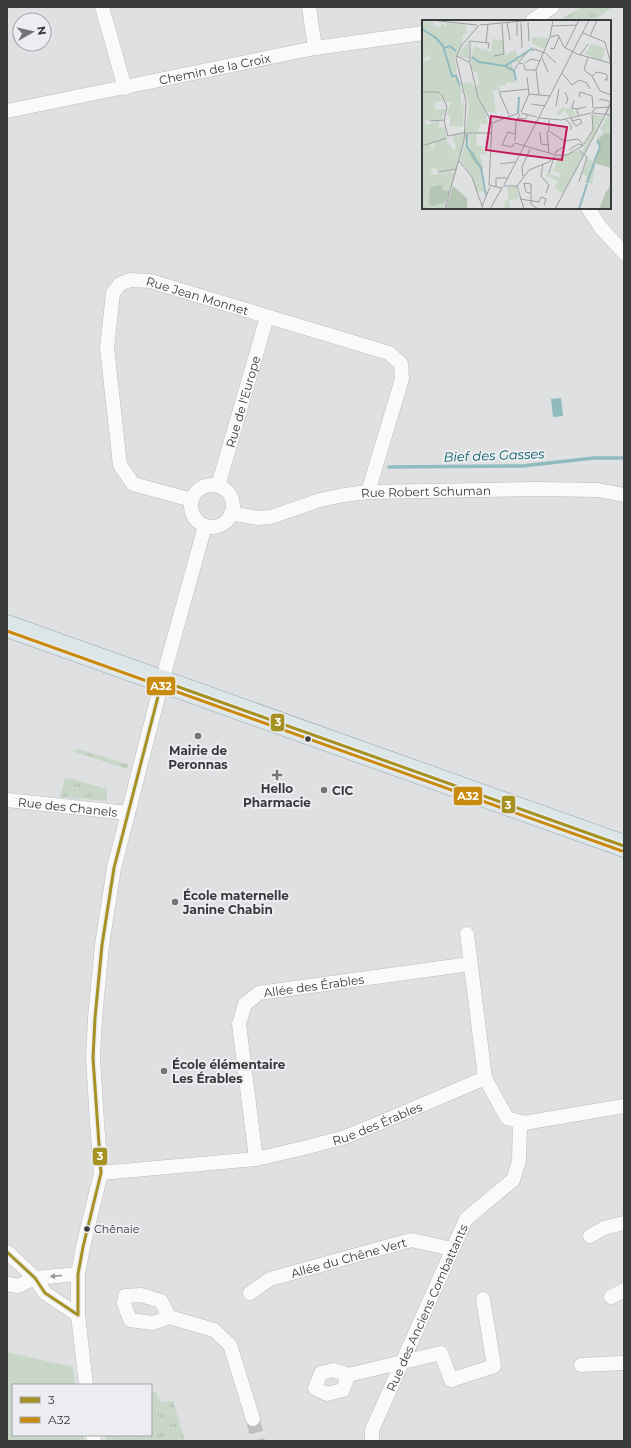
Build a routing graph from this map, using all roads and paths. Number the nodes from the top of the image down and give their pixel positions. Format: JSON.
{"nodes":[{"id":1,"x":102,"y":7,"type":"edge"},
{"id":2,"x":308,"y":7,"type":"edge"},
{"id":3,"x":552,"y":7,"type":"edge"},
{"id":4,"x":533,"y":20,"type":"edge"},
{"id":5,"x":422,"y":33,"type":"edge"},
{"id":6,"x":315,"y":48,"type":"junction"},
{"id":7,"x":125,"y":88,"type":"junction"},
{"id":8,"x":7,"y":112,"type":"edge"},
{"id":9,"x":589,"y":209,"type":"edge"},
{"id":10,"x":624,"y":253,"type":"edge"},
{"id":11,"x":267,"y":317,"type":"junction"},
{"id":12,"x":218,"y":486,"type":"junction"},
{"id":13,"x":368,"y":492,"type":"junction"},
{"id":14,"x":624,"y":495,"type":"edge"},
{"id":15,"x":192,"y":500,"type":"junction"},
{"id":16,"x":231,"y":513,"type":"junction"},
{"id":17,"x":205,"y":526,"type":"junction"},
{"id":18,"x":7,"y":626,"type":"edge"},
{"id":19,"x":162,"y":680,"type":"junction"},
{"id":20,"x":7,"y":800,"type":"edge"},
{"id":21,"x":128,"y":813,"type":"junction"},
{"id":22,"x":624,"y":846,"type":"edge"},
{"id":23,"x":467,"y":934,"type":"dead end"},
{"id":24,"x":470,"y":964,"type":"junction"},
{"id":25,"x":485,"y":1078,"type":"junction"},
{"id":26,"x":624,"y":1106,"type":"edge"},
{"id":27,"x":520,"y":1122,"type":"junction"},
{"id":28,"x":256,"y":1159,"type":"junction"},
{"id":29,"x":101,"y":1173,"type":"junction"},
{"id":30,"x":624,"y":1223,"type":"edge"},
{"id":31,"x":590,"y":1236,"type":"dead end"},
{"id":32,"x":452,"y":1249,"type":"junction"},
{"id":33,"x":7,"y":1252,"type":"edge"},
{"id":34,"x":78,"y":1274,"type":"junction"},
{"id":35,"x":35,"y":1278,"type":"junction"},
{"id":36,"x":7,"y":1284,"type":"edge"},
{"id":37,"x":624,"y":1290,"type":"edge"},
{"id":38,"x":250,"y":1293,"type":"dead end"},
{"id":39,"x":611,"y":1297,"type":"dead end"},
{"id":40,"x":483,"y":1298,"type":"dead end"},
{"id":41,"x":78,"y":1315,"type":"junction"},
{"id":42,"x":169,"y":1317,"type":"dead end"},
{"id":43,"x":402,"y":1363,"type":"junction"},
{"id":44,"x":624,"y":1363,"type":"edge"},
{"id":45,"x":581,"y":1365,"type":"dead end"},
{"id":46,"x":348,"y":1375,"type":"dead end"},
{"id":47,"x":86,"y":1384,"type":"edge"},
{"id":48,"x":253,"y":1418,"type":"tunnel mouth"},
{"id":49,"x":372,"y":1441,"type":"edge"}],
"edges":[{"from":1,"to":7,"type":"street"},
{"from":2,"to":6,"type":"street"},
{"from":3,"to":4,"type":"street"},
{"from":5,"to":6,"type":"street","name":"Chemin de la Croix"},
{"from":6,"to":7,"type":"street","name":"Chemin de la Croix"},
{"from":7,"to":8,"type":"street","name":"Chemin de la Croix"},
{"from":9,"to":10,"type":"street"},
{"from":11,"to":12,"type":"street","name":"Rue de l'Europe"},
{"from":11,"to":13,"type":"street","name":"Rue Jean Monnet"},
{"from":11,"to":15,"type":"street","name":"Rue Jean Monnet"},
{"from":12,"to":15,"type":"street"},
{"from":12,"to":16,"type":"street"},
{"from":13,"to":14,"type":"street","name":"Rue Robert Schuman"},
{"from":13,"to":16,"type":"street","name":"Rue Robert Schuman"},
{"from":15,"to":17,"type":"street"},
{"from":16,"to":17,"type":"street"},
{"from":17,"to":19,"type":"street"},
{"from":18,"to":19,"type":"main road"},
{"from":19,"to":21,"type":"street"},
{"from":19,"to":22,"type":"main road"},
{"from":20,"to":21,"type":"street","name":"Rue des Chanels"},
{"from":21,"to":29,"type":"street"},
{"from":23,"to":24,"type":"street"},
{"from":24,"to":25,"type":"street"},
{"from":24,"to":28,"type":"street","name":"Allée des Érables"},
{"from":25,"to":27,"type":"street"},
{"from":25,"to":28,"type":"street","name":"Rue des Érables"},
{"from":26,"to":27,"type":"street"},
{"from":27,"to":32,"type":"street","name":"Rue des Anciens Combattants"},
{"from":28,"to":29,"type":"street","name":"Rue des Érables"},
{"from":29,"to":34,"type":"street"},
{"from":30,"to":31,"type":"street"},
{"from":32,"to":38,"type":"street","name":"Allée du Chêne Vert"},
{"from":32,"to":43,"type":"street","name":"Rue des Anciens Combattants"},
{"from":33,"to":35,"type":"street"},
{"from":34,"to":35,"type":"street","one_way":true},
{"from":34,"to":41,"type":"street"},
{"from":35,"to":36,"type":"street"},
{"from":35,"to":41,"type":"street"},
{"from":37,"to":39,"type":"street"},
{"from":40,"to":43,"type":"street"},
{"from":41,"to":47,"type":"street"},
{"from":42,"to":48,"type":"street"},
{"from":43,"to":46,"type":"street"},
{"from":43,"to":49,"type":"street","name":"Rue des Anciens Combattants"},
{"from":44,"to":45,"type":"street"}]}
